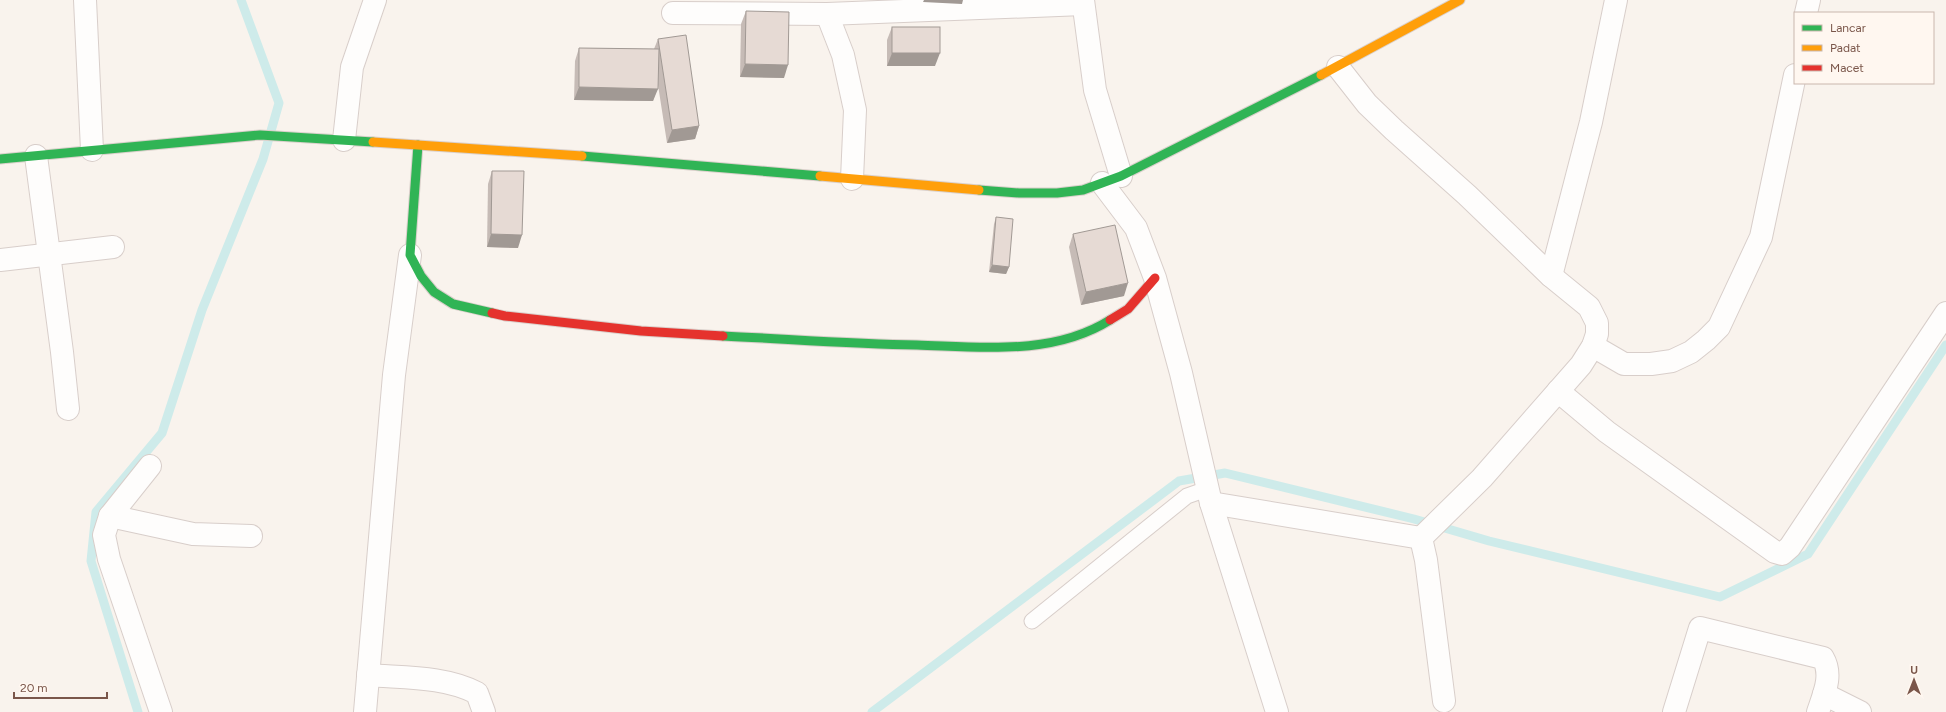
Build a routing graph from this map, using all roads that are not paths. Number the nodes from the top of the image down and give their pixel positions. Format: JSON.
{"nodes":[{"id":1,"x":85,"y":0,"type":"edge"},
{"id":2,"x":375,"y":0,"type":"edge"},
{"id":3,"x":1460,"y":0,"type":"edge"},
{"id":4,"x":1616,"y":0,"type":"edge"},
{"id":5,"x":1809,"y":0,"type":"edge"},
{"id":6,"x":1083,"y":2,"type":"edge"},
{"id":7,"x":1806,"y":12,"type":"edge"},
{"id":8,"x":674,"y":13,"type":"dead end"},
{"id":9,"x":827,"y":14,"type":"junction"},
{"id":10,"x":1338,"y":68,"type":"junction"},
{"id":11,"x":1794,"y":80,"type":"edge"},
{"id":12,"x":344,"y":140,"type":"junction"},
{"id":13,"x":418,"y":145,"type":"junction"},
{"id":14,"x":92,"y":150,"type":"junction"},
{"id":15,"x":36,"y":156,"type":"junction"},
{"id":16,"x":0,"y":159,"type":"edge"},
{"id":17,"x":852,"y":179,"type":"junction"},
{"id":18,"x":1112,"y":179,"type":"junction"},
{"id":19,"x":113,"y":247,"type":"dead end"},
{"id":20,"x":50,"y":255,"type":"junction"},
{"id":21,"x":410,"y":255,"type":"junction"},
{"id":22,"x":0,"y":260,"type":"edge"},
{"id":23,"x":1550,"y":276,"type":"junction"},
{"id":24,"x":1155,"y":278,"type":"junction"},
{"id":25,"x":1946,"y":313,"type":"edge"},
{"id":26,"x":1593,"y":346,"type":"junction"},
{"id":27,"x":1558,"y":391,"type":"junction"},
{"id":28,"x":68,"y":409,"type":"dead end"},
{"id":29,"x":150,"y":466,"type":"dead end"},
{"id":30,"x":1206,"y":485,"type":"junction"},
{"id":31,"x":110,"y":516,"type":"junction"},
{"id":32,"x":251,"y":536,"type":"dead end"},
{"id":33,"x":1422,"y":536,"type":"junction"},
{"id":34,"x":1032,"y":621,"type":"dead end"},
{"id":35,"x":368,"y":675,"type":"junction"},
{"id":36,"x":1444,"y":701,"type":"dead end"},
{"id":37,"x":1821,"y":703,"type":"edge"},
{"id":38,"x":161,"y":712,"type":"edge"},
{"id":39,"x":365,"y":712,"type":"edge"},
{"id":40,"x":484,"y":712,"type":"edge"},
{"id":41,"x":1276,"y":712,"type":"edge"},
{"id":42,"x":1674,"y":712,"type":"edge"},
{"id":43,"x":1860,"y":712,"type":"edge"}],
"edges":[{"from":1,"to":14,"type":"street"},
{"from":2,"to":12,"type":"street"},
{"from":3,"to":10,"type":"street"},
{"from":4,"to":23,"type":"street"},
{"from":5,"to":7,"type":"street"},
{"from":6,"to":9,"type":"street"},
{"from":6,"to":18,"type":"street"},
{"from":8,"to":9,"type":"street"},
{"from":9,"to":17,"type":"street"},
{"from":10,"to":18,"type":"street"},
{"from":10,"to":23,"type":"street"},
{"from":11,"to":26,"type":"street"},
{"from":12,"to":13,"type":"street"},
{"from":12,"to":14,"type":"street"},
{"from":13,"to":17,"type":"street"},
{"from":13,"to":21,"type":"street"},
{"from":14,"to":15,"type":"street"},
{"from":15,"to":16,"type":"street"},
{"from":15,"to":20,"type":"street"},
{"from":17,"to":18,"type":"street"},
{"from":18,"to":24,"type":"street"},
{"from":19,"to":20,"type":"street"},
{"from":20,"to":22,"type":"street"},
{"from":20,"to":28,"type":"street"},
{"from":21,"to":24,"type":"street"},
{"from":21,"to":35,"type":"street"},
{"from":23,"to":26,"type":"street"},
{"from":24,"to":30,"type":"street"},
{"from":25,"to":27,"type":"street"},
{"from":26,"to":27,"type":"street"},
{"from":27,"to":33,"type":"street"},
{"from":29,"to":31,"type":"street"},
{"from":30,"to":33,"type":"street"},
{"from":30,"to":34,"type":"lane"},
{"from":30,"to":41,"type":"street"},
{"from":31,"to":32,"type":"street"},
{"from":31,"to":38,"type":"street"},
{"from":33,"to":36,"type":"street"},
{"from":35,"to":39,"type":"street"},
{"from":35,"to":40,"type":"street"},
{"from":37,"to":42,"type":"street"},
{"from":37,"to":43,"type":"street"}]}
